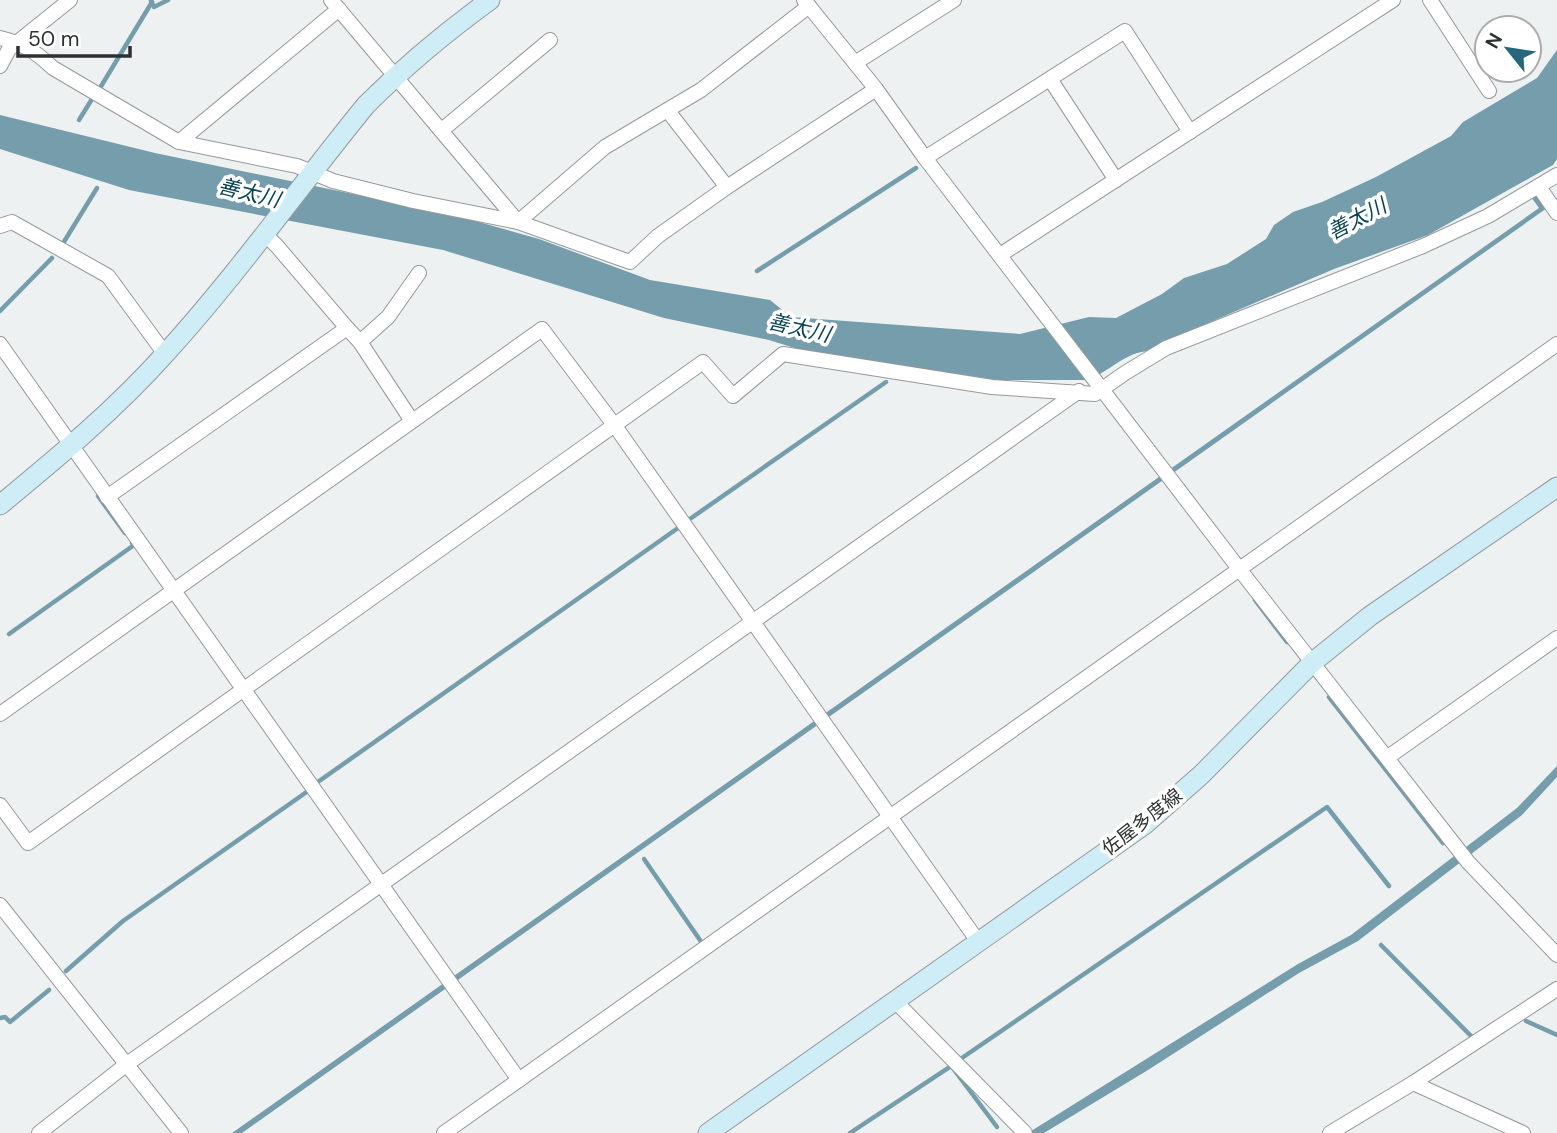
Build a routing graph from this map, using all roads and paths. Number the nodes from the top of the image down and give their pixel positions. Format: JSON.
{"nodes":[{"id":1,"x":70,"y":0,"type":"edge"},
{"id":2,"x":490,"y":0,"type":"edge"},
{"id":3,"x":954,"y":0,"type":"edge"},
{"id":4,"x":1393,"y":0,"type":"edge"},
{"id":5,"x":1430,"y":0,"type":"edge"},
{"id":6,"x":807,"y":3,"type":"edge"},
{"id":7,"x":335,"y":5,"type":"edge"},
{"id":8,"x":0,"y":38,"type":"edge"},
{"id":9,"x":550,"y":40,"type":"dead end"},
{"id":10,"x":18,"y":42,"type":"junction"},
{"id":11,"x":855,"y":63,"type":"junction"},
{"id":12,"x":0,"y":66,"type":"edge"},
{"id":13,"x":395,"y":75,"type":"junction"},
{"id":14,"x":1050,"y":79,"type":"junction"},
{"id":15,"x":876,"y":89,"type":"junction"},
{"id":16,"x":1489,"y":91,"type":"dead end"},
{"id":17,"x":668,"y":111,"type":"junction"},
{"id":18,"x":442,"y":130,"type":"junction"},
{"id":19,"x":1190,"y":132,"type":"junction"},
{"id":20,"x":179,"y":142,"type":"junction"},
{"id":21,"x":925,"y":158,"type":"junction"},
{"id":22,"x":308,"y":175,"type":"junction"},
{"id":23,"x":1557,"y":175,"type":"edge"},
{"id":24,"x":1116,"y":180,"type":"junction"},
{"id":25,"x":727,"y":187,"type":"junction"},
{"id":26,"x":1539,"y":187,"type":"junction"},
{"id":27,"x":1557,"y":213,"type":"edge"},
{"id":28,"x":518,"y":222,"type":"junction"},
{"id":29,"x":0,"y":226,"type":"edge"},
{"id":30,"x":268,"y":227,"type":"junction"},
{"id":31,"x":1000,"y":255,"type":"junction"},
{"id":32,"x":419,"y":274,"type":"dead end"},
{"id":33,"x":347,"y":328,"type":"junction"},
{"id":34,"x":360,"y":342,"type":"junction"},
{"id":35,"x":0,"y":344,"type":"edge"},
{"id":36,"x":1557,"y":344,"type":"edge"},
{"id":37,"x":165,"y":354,"type":"junction"},
{"id":38,"x":1101,"y":385,"type":"junction"},
{"id":39,"x":1079,"y":391,"type":"junction"},
{"id":40,"x":412,"y":421,"type":"junction"},
{"id":41,"x":615,"y":426,"type":"junction"},
{"id":42,"x":71,"y":446,"type":"junction"},
{"id":43,"x":1557,"y":487,"type":"edge"},
{"id":44,"x":107,"y":497,"type":"junction"},
{"id":45,"x":0,"y":505,"type":"edge"},
{"id":46,"x":1240,"y":570,"type":"junction"},
{"id":47,"x":173,"y":592,"type":"junction"},
{"id":48,"x":752,"y":621,"type":"junction"},
{"id":49,"x":1557,"y":638,"type":"edge"},
{"id":50,"x":1313,"y":662,"type":"junction"},
{"id":51,"x":242,"y":688,"type":"junction"},
{"id":52,"x":0,"y":714,"type":"edge"},
{"id":53,"x":1388,"y":757,"type":"junction"},
{"id":54,"x":0,"y":805,"type":"edge"},
{"id":55,"x":891,"y":818,"type":"junction"},
{"id":56,"x":381,"y":886,"type":"junction"},
{"id":57,"x":0,"y":905,"type":"edge"},
{"id":58,"x":5,"y":923,"type":"edge"},
{"id":59,"x":977,"y":940,"type":"junction"},
{"id":60,"x":1557,"y":955,"type":"edge"},
{"id":61,"x":1557,"y":989,"type":"edge"},
{"id":62,"x":894,"y":1000,"type":"junction"},
{"id":63,"x":127,"y":1064,"type":"junction"},
{"id":64,"x":519,"y":1080,"type":"junction"},
{"id":65,"x":1413,"y":1083,"type":"junction"},
{"id":66,"x":39,"y":1133,"type":"edge"},
{"id":67,"x":181,"y":1133,"type":"edge"},
{"id":68,"x":444,"y":1133,"type":"edge"},
{"id":69,"x":708,"y":1133,"type":"edge"},
{"id":70,"x":1024,"y":1133,"type":"edge"},
{"id":71,"x":1330,"y":1133,"type":"edge"},
{"id":72,"x":1523,"y":1133,"type":"edge"}],
"edges":[{"from":1,"to":10,"type":"street"},
{"from":2,"to":13,"type":"main road"},
{"from":3,"to":11,"type":"street"},
{"from":4,"to":19,"type":"street"},
{"from":5,"to":16,"type":"street"},
{"from":6,"to":11,"type":"street"},
{"from":6,"to":17,"type":"street"},
{"from":7,"to":13,"type":"street"},
{"from":7,"to":20,"type":"street"},
{"from":8,"to":10,"type":"street"},
{"from":9,"to":18,"type":"street"},
{"from":10,"to":12,"type":"street"},
{"from":10,"to":20,"type":"street"},
{"from":11,"to":15,"type":"street"},
{"from":13,"to":18,"type":"street"},
{"from":13,"to":22,"type":"main road"},
{"from":14,"to":19,"type":"street"},
{"from":14,"to":21,"type":"street"},
{"from":14,"to":24,"type":"street"},
{"from":15,"to":21,"type":"street"},
{"from":15,"to":25,"type":"street"},
{"from":17,"to":25,"type":"street"},
{"from":17,"to":28,"type":"street"},
{"from":18,"to":28,"type":"street"},
{"from":19,"to":24,"type":"street"},
{"from":20,"to":22,"type":"street"},
{"from":21,"to":31,"type":"street"},
{"from":22,"to":28,"type":"street"},
{"from":22,"to":30,"type":"main road"},
{"from":23,"to":26,"type":"street"},
{"from":24,"to":31,"type":"street"},
{"from":25,"to":28,"type":"street"},
{"from":26,"to":27,"type":"street"},
{"from":26,"to":38,"type":"street"},
{"from":29,"to":37,"type":"street"},
{"from":30,"to":33,"type":"street"},
{"from":30,"to":37,"type":"main road"},
{"from":31,"to":38,"type":"street"},
{"from":32,"to":34,"type":"street"},
{"from":33,"to":34,"type":"street"},
{"from":33,"to":44,"type":"street"},
{"from":34,"to":40,"type":"street"},
{"from":35,"to":42,"type":"street"},
{"from":36,"to":46,"type":"street"},
{"from":37,"to":42,"type":"main road"},
{"from":38,"to":39,"type":"street"},
{"from":38,"to":46,"type":"street"},
{"from":39,"to":41,"type":"street"},
{"from":39,"to":48,"type":"street"},
{"from":40,"to":41,"type":"street"},
{"from":40,"to":47,"type":"street"},
{"from":41,"to":48,"type":"street"},
{"from":41,"to":51,"type":"street"},
{"from":42,"to":44,"type":"street"},
{"from":42,"to":45,"type":"main road"},
{"from":43,"to":50,"type":"main road","name":"佐屋多度線"},
{"from":44,"to":47,"type":"street"},
{"from":46,"to":50,"type":"street"},
{"from":46,"to":55,"type":"street"},
{"from":47,"to":51,"type":"street"},
{"from":47,"to":52,"type":"street"},
{"from":48,"to":55,"type":"street"},
{"from":48,"to":56,"type":"street"},
{"from":49,"to":53,"type":"street"},
{"from":50,"to":53,"type":"street"},
{"from":50,"to":59,"type":"main road","name":"佐屋多度線"},
{"from":51,"to":54,"type":"street"},
{"from":51,"to":56,"type":"street"},
{"from":53,"to":60,"type":"street"},
{"from":55,"to":59,"type":"street"},
{"from":55,"to":64,"type":"street"},
{"from":56,"to":63,"type":"street"},
{"from":56,"to":64,"type":"street"},
{"from":57,"to":58,"type":"street"},
{"from":58,"to":63,"type":"street"},
{"from":59,"to":62,"type":"main road","name":"佐屋多度線"},
{"from":61,"to":65,"type":"street"},
{"from":62,"to":69,"type":"main road","name":"佐屋多度線"},
{"from":62,"to":70,"type":"street"},
{"from":63,"to":66,"type":"street"},
{"from":63,"to":67,"type":"street"},
{"from":64,"to":68,"type":"street"},
{"from":65,"to":71,"type":"street"},
{"from":65,"to":72,"type":"street"}]}
